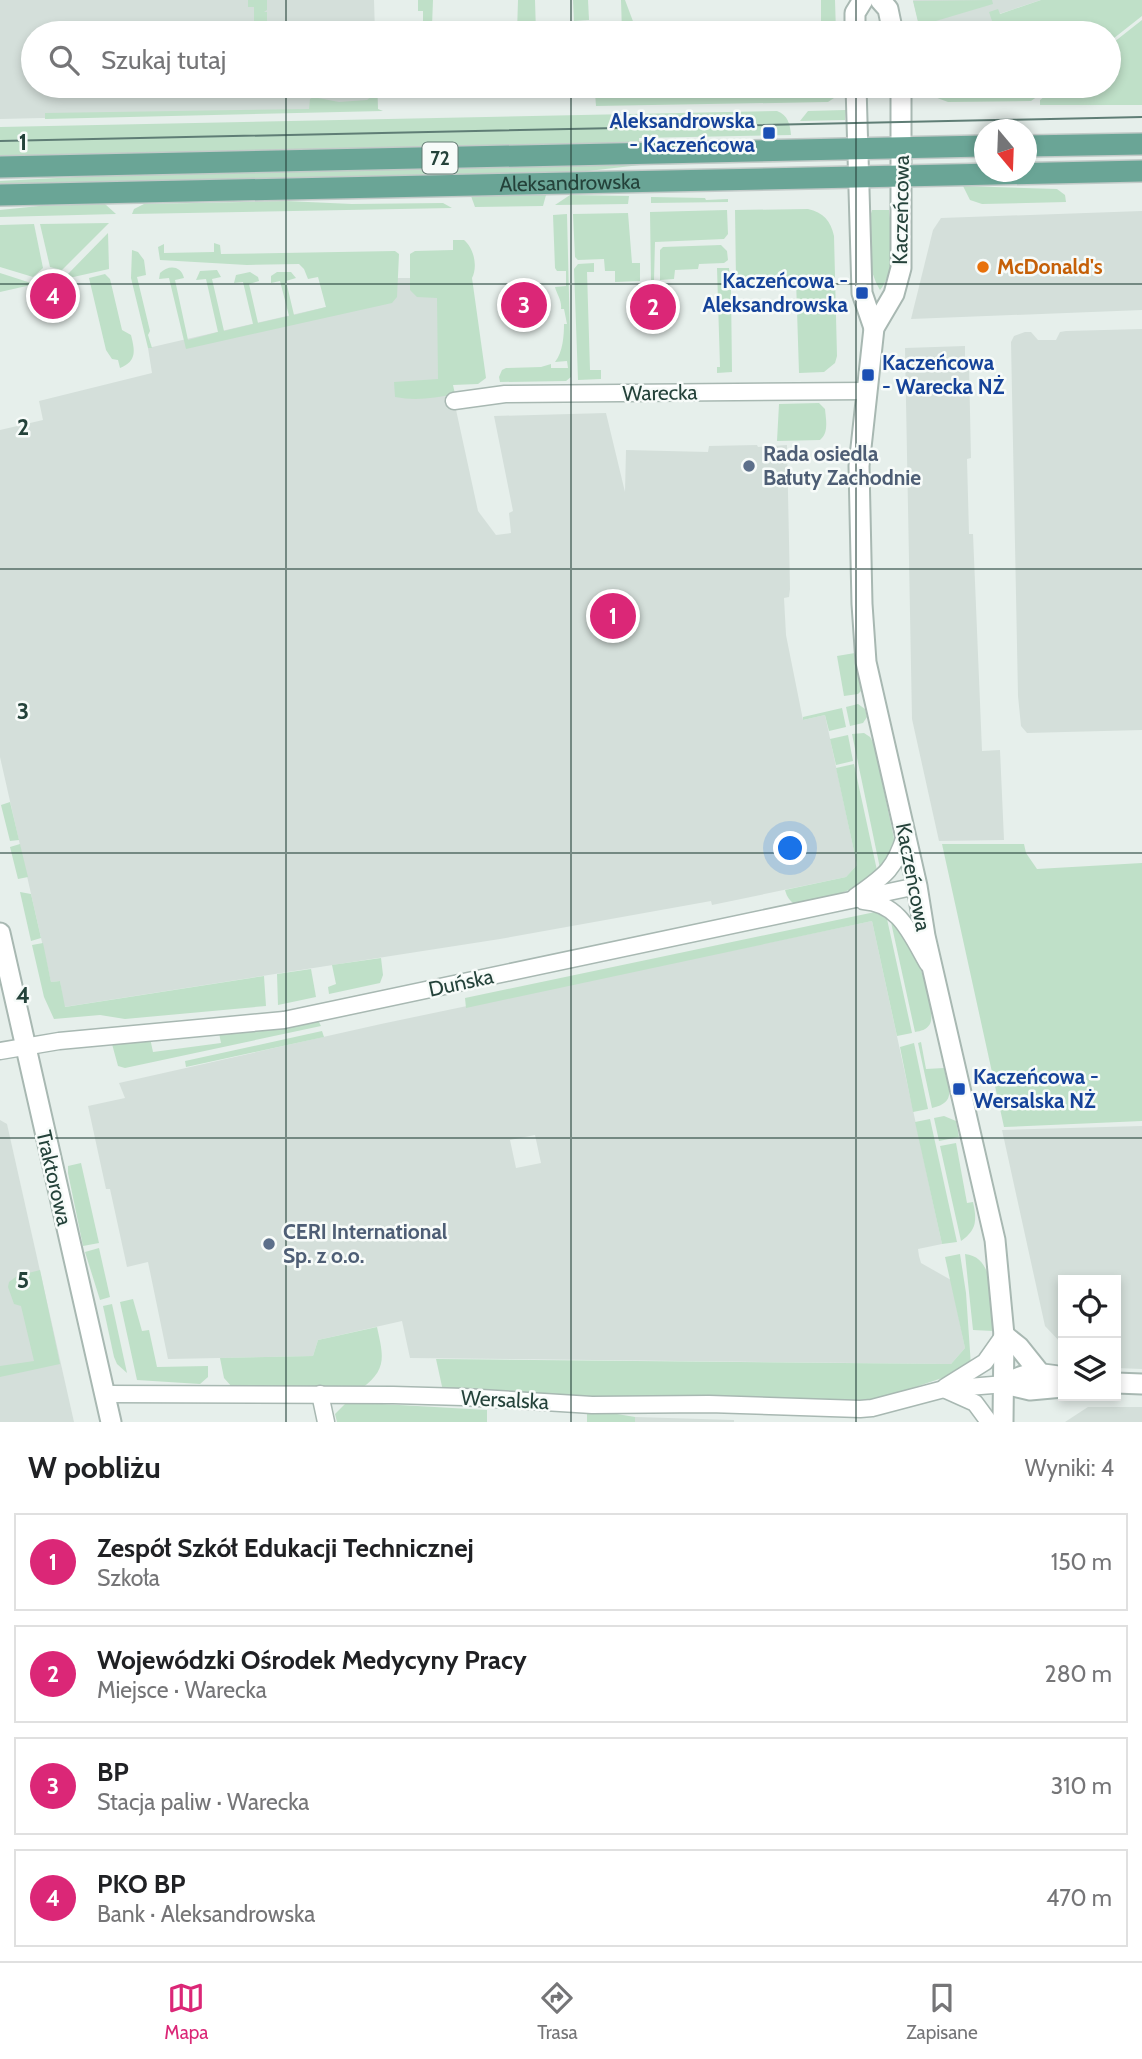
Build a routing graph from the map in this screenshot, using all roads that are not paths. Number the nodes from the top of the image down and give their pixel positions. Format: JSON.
{"nodes":[{"id":1,"x":863,"y":0,"type":"edge"},
{"id":2,"x":880,"y":0,"type":"edge"},
{"id":3,"x":855,"y":21,"type":"edge"},
{"id":4,"x":890,"y":21,"type":"edge"},
{"id":5,"x":856,"y":98,"type":"edge"},
{"id":6,"x":901,"y":98,"type":"edge"},
{"id":7,"x":1142,"y":144,"type":"edge"},
{"id":8,"x":974,"y":146,"type":"edge"},
{"id":9,"x":1037,"y":146,"type":"edge"},
{"id":10,"x":902,"y":148,"type":"junction"},
{"id":11,"x":858,"y":149,"type":"junction"},
{"id":12,"x":0,"y":167,"type":"edge"},
{"id":13,"x":1142,"y":171,"type":"edge"},
{"id":14,"x":902,"y":176,"type":"junction"},
{"id":15,"x":858,"y":177,"type":"junction"},
{"id":16,"x":0,"y":195,"type":"edge"},
{"id":17,"x":873,"y":328,"type":"junction"},
{"id":18,"x":867,"y":391,"type":"junction"},
{"id":19,"x":454,"y":401,"type":"dead end"},
{"id":20,"x":905,"y":836,"type":"junction"},
{"id":21,"x":916,"y":886,"type":"junction"},
{"id":22,"x":850,"y":900,"type":"junction"},
{"id":23,"x":0,"y":933,"type":"edge"},
{"id":24,"x":933,"y":974,"type":"junction"},
{"id":25,"x":25,"y":1046,"type":"junction"},
{"id":26,"x":0,"y":1051,"type":"edge"},
{"id":27,"x":1004,"y":1335,"type":"junction"},
{"id":28,"x":1039,"y":1372,"type":"junction"},
{"id":29,"x":1058,"y":1376,"type":"edge"},
{"id":30,"x":1121,"y":1383,"type":"edge"},
{"id":31,"x":1004,"y":1384,"type":"junction"},
{"id":32,"x":1142,"y":1384,"type":"edge"},
{"id":33,"x":1058,"y":1387,"type":"edge"},
{"id":34,"x":944,"y":1389,"type":"junction"},
{"id":35,"x":104,"y":1394,"type":"junction"},
{"id":36,"x":320,"y":1394,"type":"junction"},
{"id":37,"x":111,"y":1422,"type":"edge"},
{"id":38,"x":326,"y":1422,"type":"edge"},
{"id":39,"x":989,"y":1422,"type":"edge"},
{"id":40,"x":1003,"y":1422,"type":"edge"}],
"edges":[{"from":1,"to":3,"type":"street"},
{"from":2,"to":4,"type":"street"},
{"from":5,"to":11,"type":"street","name":"Kaczeńcowa"},
{"from":6,"to":10,"type":"street","name":"Kaczeńcowa"},
{"from":7,"to":9,"type":"main road"},
{"from":8,"to":10,"type":"main road","name":"Aleksandrowska","number":"72"},
{"from":10,"to":11,"type":"main road","name":"Aleksandrowska","number":"72"},
{"from":10,"to":14,"type":"street","name":"Kaczeńcowa"},
{"from":11,"to":12,"type":"main road","name":"Aleksandrowska","number":"72"},
{"from":11,"to":15,"type":"street","name":"Kaczeńcowa"},
{"from":13,"to":14,"type":"main road","name":"Aleksandrowska","number":"72"},
{"from":14,"to":15,"type":"main road","name":"Aleksandrowska","number":"72"},
{"from":14,"to":17,"type":"street","name":"Kaczeńcowa"},
{"from":15,"to":16,"type":"main road","name":"Aleksandrowska","number":"72"},
{"from":15,"to":17,"type":"street","name":"Kaczeńcowa"},
{"from":17,"to":18,"type":"street","name":"Kaczeńcowa"},
{"from":18,"to":19,"type":"street","name":"Warecka"},
{"from":18,"to":20,"type":"street","name":"Kaczeńcowa"},
{"from":20,"to":21,"type":"street","name":"Kaczeńcowa"},
{"from":20,"to":22,"type":"street"},
{"from":21,"to":22,"type":"street","name":"Duńska"},
{"from":21,"to":24,"type":"street","name":"Kaczeńcowa"},
{"from":22,"to":24,"type":"street"},
{"from":22,"to":25,"type":"street","name":"Duńska"},
{"from":23,"to":25,"type":"street","name":"Traktorowa"},
{"from":24,"to":27,"type":"street","name":"Kaczeńcowa"},
{"from":25,"to":26,"type":"street","name":"Duńska"},
{"from":25,"to":35,"type":"street","name":"Traktorowa"},
{"from":27,"to":28,"type":"street"},
{"from":27,"to":31,"type":"street","name":"Kaczeńcowa"},
{"from":27,"to":34,"type":"street","name":"Wersalska"},
{"from":28,"to":29,"type":"street"},
{"from":28,"to":31,"type":"street","name":"Wersalska"},
{"from":30,"to":32,"type":"street"},
{"from":31,"to":33,"type":"street","name":"Wersalska"},
{"from":31,"to":34,"type":"street","name":"Wersalska"},
{"from":31,"to":40,"type":"street","name":"Kaczeńcowa"},
{"from":34,"to":36,"type":"street","name":"Wersalska"},
{"from":34,"to":39,"type":"street"},
{"from":35,"to":36,"type":"street","name":"Wersalska"},
{"from":35,"to":37,"type":"street","name":"Traktorowa"},
{"from":36,"to":38,"type":"street"}]}
